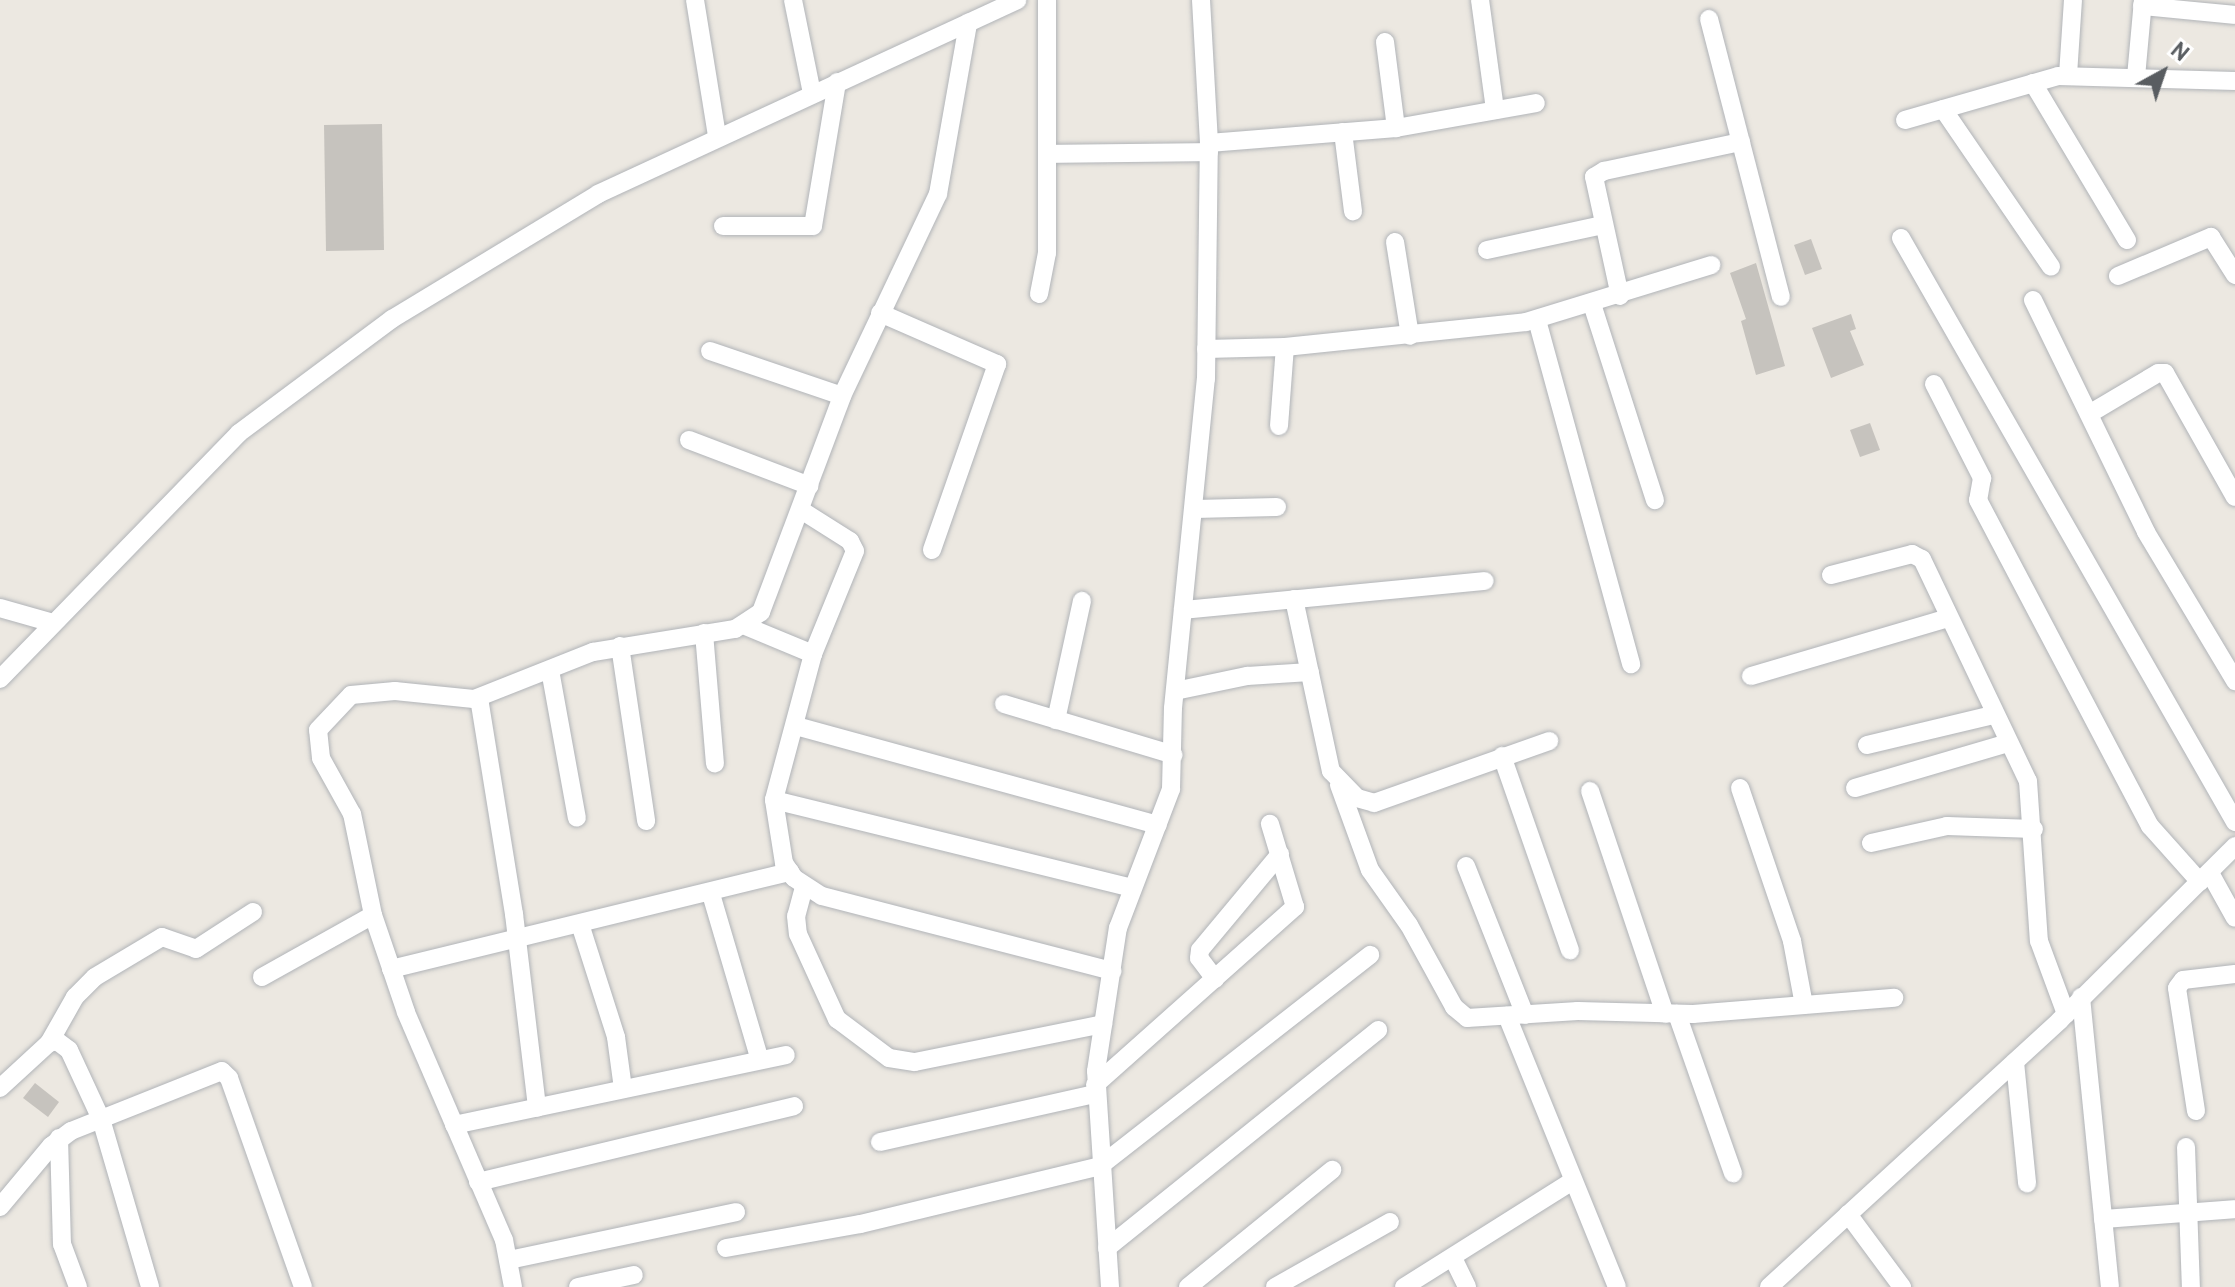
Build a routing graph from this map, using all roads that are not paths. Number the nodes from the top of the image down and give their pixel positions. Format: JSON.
{"nodes":[{"id":1,"x":695,"y":0,"type":"edge"},
{"id":2,"x":793,"y":0,"type":"edge"},
{"id":3,"x":1017,"y":0,"type":"edge"},
{"id":4,"x":1047,"y":0,"type":"edge"},
{"id":5,"x":1201,"y":0,"type":"edge"},
{"id":6,"x":1480,"y":0,"type":"edge"},
{"id":7,"x":2073,"y":0,"type":"edge"},
{"id":8,"x":2143,"y":3,"type":"edge"},
{"id":9,"x":2235,"y":15,"type":"edge"},
{"id":10,"x":1709,"y":19,"type":"dead end"},
{"id":11,"x":968,"y":23,"type":"junction"},
{"id":12,"x":1385,"y":42,"type":"dead end"},
{"id":13,"x":2068,"y":75,"type":"junction"},
{"id":14,"x":2136,"y":77,"type":"junction"},
{"id":15,"x":2235,"y":81,"type":"edge"},
{"id":16,"x":837,"y":82,"type":"junction"},
{"id":17,"x":2033,"y":83,"type":"junction"},
{"id":18,"x":812,"y":93,"type":"junction"},
{"id":19,"x":1536,"y":103,"type":"dead end"},
{"id":20,"x":1943,"y":109,"type":"junction"},
{"id":21,"x":1495,"y":110,"type":"junction"},
{"id":22,"x":1905,"y":120,"type":"dead end"},
{"id":23,"x":1396,"y":128,"type":"junction"},
{"id":24,"x":1343,"y":132,"type":"junction"},
{"id":25,"x":717,"y":136,"type":"junction"},
{"id":26,"x":1741,"y":142,"type":"junction"},
{"id":27,"x":1209,"y":148,"type":"junction"},
{"id":28,"x":1048,"y":154,"type":"junction"},
{"id":29,"x":1353,"y":211,"type":"dead end"},
{"id":30,"x":1603,"y":225,"type":"junction"},
{"id":31,"x":723,"y":226,"type":"dead end"},
{"id":32,"x":1901,"y":238,"type":"dead end"},
{"id":33,"x":2127,"y":240,"type":"dead end"},
{"id":34,"x":1395,"y":242,"type":"dead end"},
{"id":35,"x":1487,"y":250,"type":"dead end"},
{"id":36,"x":1711,"y":265,"type":"dead end"},
{"id":37,"x":2051,"y":267,"type":"dead end"},
{"id":38,"x":2235,"y":275,"type":"edge"},
{"id":39,"x":2118,"y":276,"type":"dead end"},
{"id":40,"x":1039,"y":294,"type":"dead end"},
{"id":41,"x":1620,"y":296,"type":"junction"},
{"id":42,"x":1781,"y":297,"type":"dead end"},
{"id":43,"x":2033,"y":300,"type":"dead end"},
{"id":44,"x":1592,"y":304,"type":"junction"},
{"id":45,"x":880,"y":313,"type":"junction"},
{"id":46,"x":1537,"y":320,"type":"junction"},
{"id":47,"x":1410,"y":336,"type":"junction"},
{"id":48,"x":1285,"y":347,"type":"junction"},
{"id":49,"x":1206,"y":349,"type":"junction"},
{"id":50,"x":710,"y":351,"type":"dead end"},
{"id":51,"x":1934,"y":384,"type":"dead end"},
{"id":52,"x":842,"y":396,"type":"junction"},
{"id":53,"x":2089,"y":414,"type":"junction"},
{"id":54,"x":1279,"y":426,"type":"dead end"},
{"id":55,"x":689,"y":440,"type":"dead end"},
{"id":56,"x":810,"y":486,"type":"junction"},
{"id":57,"x":2235,"y":497,"type":"edge"},
{"id":58,"x":1655,"y":500,"type":"dead end"},
{"id":59,"x":1277,"y":507,"type":"dead end"},
{"id":60,"x":1194,"y":509,"type":"junction"},
{"id":61,"x":801,"y":510,"type":"junction"},
{"id":62,"x":932,"y":550,"type":"dead end"},
{"id":63,"x":1831,"y":575,"type":"dead end"},
{"id":64,"x":1485,"y":581,"type":"dead end"},
{"id":65,"x":1294,"y":599,"type":"junction"},
{"id":66,"x":1082,"y":601,"type":"dead end"},
{"id":67,"x":0,"y":608,"type":"edge"},
{"id":68,"x":1183,"y":610,"type":"junction"},
{"id":69,"x":1948,"y":618,"type":"junction"},
{"id":70,"x":53,"y":623,"type":"junction"},
{"id":71,"x":743,"y":625,"type":"junction"},
{"id":72,"x":704,"y":633,"type":"junction"},
{"id":73,"x":620,"y":646,"type":"junction"},
{"id":74,"x":813,"y":654,"type":"junction"},
{"id":75,"x":1631,"y":664,"type":"dead end"},
{"id":76,"x":550,"y":670,"type":"junction"},
{"id":77,"x":1310,"y":672,"type":"junction"},
{"id":78,"x":1751,"y":676,"type":"dead end"},
{"id":79,"x":0,"y":679,"type":"edge"},
{"id":80,"x":2235,"y":681,"type":"edge"},
{"id":81,"x":1175,"y":691,"type":"junction"},
{"id":82,"x":479,"y":698,"type":"junction"},
{"id":83,"x":1004,"y":704,"type":"dead end"},
{"id":84,"x":1993,"y":715,"type":"junction"},
{"id":85,"x":1056,"y":720,"type":"junction"},
{"id":86,"x":796,"y":726,"type":"junction"},
{"id":87,"x":1549,"y":741,"type":"dead end"},
{"id":88,"x":2008,"y":743,"type":"junction"},
{"id":89,"x":1867,"y":745,"type":"dead end"},
{"id":90,"x":1174,"y":755,"type":"junction"},
{"id":91,"x":1502,"y":756,"type":"junction"},
{"id":92,"x":715,"y":764,"type":"dead end"},
{"id":93,"x":1339,"y":785,"type":"junction"},
{"id":94,"x":1740,"y":788,"type":"dead end"},
{"id":95,"x":1855,"y":788,"type":"dead end"},
{"id":96,"x":1590,"y":791,"type":"dead end"},
{"id":97,"x":774,"y":800,"type":"junction"},
{"id":98,"x":577,"y":818,"type":"dead end"},
{"id":99,"x":646,"y":821,"type":"dead end"},
{"id":100,"x":2235,"y":822,"type":"edge"},
{"id":101,"x":1270,"y":824,"type":"dead end"},
{"id":102,"x":1158,"y":825,"type":"junction"},
{"id":103,"x":2034,"y":829,"type":"junction"},
{"id":104,"x":1871,"y":843,"type":"dead end"},
{"id":105,"x":2235,"y":846,"type":"edge"},
{"id":106,"x":1280,"y":854,"type":"junction"},
{"id":107,"x":1466,"y":866,"type":"dead end"},
{"id":108,"x":790,"y":872,"type":"junction"},
{"id":109,"x":2205,"y":877,"type":"junction"},
{"id":110,"x":804,"y":887,"type":"junction"},
{"id":111,"x":1132,"y":888,"type":"junction"},
{"id":112,"x":711,"y":894,"type":"junction"},
{"id":113,"x":253,"y":912,"type":"dead end"},
{"id":114,"x":373,"y":915,"type":"junction"},
{"id":115,"x":2235,"y":918,"type":"edge"},
{"id":116,"x":580,"y":924,"type":"junction"},
{"id":117,"x":517,"y":938,"type":"junction"},
{"id":118,"x":1570,"y":950,"type":"dead end"},
{"id":119,"x":1370,"y":955,"type":"dead end"},
{"id":120,"x":391,"y":969,"type":"junction"},
{"id":121,"x":1112,"y":971,"type":"junction"},
{"id":122,"x":2235,"y":974,"type":"edge"},
{"id":123,"x":262,"y":977,"type":"dead end"},
{"id":124,"x":1215,"y":979,"type":"junction"},
{"id":125,"x":2081,"y":997,"type":"junction"},
{"id":126,"x":1894,"y":998,"type":"dead end"},
{"id":127,"x":1804,"y":1005,"type":"junction"},
{"id":128,"x":1671,"y":1014,"type":"junction"},
{"id":129,"x":2066,"y":1014,"type":"junction"},
{"id":130,"x":1516,"y":1015,"type":"junction"},
{"id":131,"x":1103,"y":1024,"type":"junction"},
{"id":132,"x":1378,"y":1030,"type":"dead end"},
{"id":133,"x":49,"y":1043,"type":"junction"},
{"id":134,"x":786,"y":1055,"type":"dead end"},
{"id":135,"x":760,"y":1060,"type":"junction"},
{"id":136,"x":2015,"y":1062,"type":"junction"},
{"id":137,"x":0,"y":1088,"type":"edge"},
{"id":138,"x":623,"y":1089,"type":"junction"},
{"id":139,"x":1095,"y":1090,"type":"junction"},
{"id":140,"x":794,"y":1106,"type":"dead end"},
{"id":141,"x":537,"y":1108,"type":"junction"},
{"id":142,"x":2196,"y":1111,"type":"dead end"},
{"id":143,"x":101,"y":1119,"type":"junction"},
{"id":144,"x":454,"y":1125,"type":"junction"},
{"id":145,"x":59,"y":1138,"type":"junction"},
{"id":146,"x":880,"y":1142,"type":"dead end"},
{"id":147,"x":2186,"y":1147,"type":"dead end"},
{"id":148,"x":1100,"y":1166,"type":"junction"},
{"id":149,"x":1332,"y":1170,"type":"dead end"},
{"id":150,"x":1733,"y":1173,"type":"dead end"},
{"id":151,"x":478,"y":1182,"type":"junction"},
{"id":152,"x":1571,"y":1182,"type":"junction"},
{"id":153,"x":2027,"y":1183,"type":"dead end"},
{"id":154,"x":0,"y":1207,"type":"edge"},
{"id":155,"x":2235,"y":1209,"type":"edge"},
{"id":156,"x":736,"y":1212,"type":"dead end"},
{"id":157,"x":1848,"y":1214,"type":"junction"},
{"id":158,"x":2188,"y":1216,"type":"junction"},
{"id":159,"x":2103,"y":1219,"type":"junction"},
{"id":160,"x":1390,"y":1222,"type":"dead end"},
{"id":161,"x":726,"y":1248,"type":"dead end"},
{"id":162,"x":1107,"y":1248,"type":"junction"},
{"id":163,"x":1453,"y":1258,"type":"junction"},
{"id":164,"x":509,"y":1260,"type":"junction"},
{"id":165,"x":634,"y":1275,"type":"dead end"},
{"id":166,"x":78,"y":1287,"type":"edge"},
{"id":167,"x":150,"y":1287,"type":"edge"},
{"id":168,"x":303,"y":1287,"type":"edge"},
{"id":169,"x":513,"y":1287,"type":"edge"},
{"id":170,"x":578,"y":1287,"type":"edge"},
{"id":171,"x":1110,"y":1287,"type":"edge"},
{"id":172,"x":1188,"y":1287,"type":"edge"},
{"id":173,"x":1275,"y":1287,"type":"edge"},
{"id":174,"x":1404,"y":1287,"type":"edge"},
{"id":175,"x":1467,"y":1287,"type":"edge"},
{"id":176,"x":1617,"y":1287,"type":"edge"},
{"id":177,"x":1769,"y":1287,"type":"edge"},
{"id":178,"x":1902,"y":1287,"type":"edge"},
{"id":179,"x":2110,"y":1287,"type":"edge"},
{"id":180,"x":2191,"y":1287,"type":"edge"}],
"edges":[{"from":1,"to":25,"type":"street"},
{"from":2,"to":18,"type":"street"},
{"from":3,"to":11,"type":"street"},
{"from":4,"to":28,"type":"street"},
{"from":5,"to":27,"type":"street"},
{"from":6,"to":21,"type":"street"},
{"from":7,"to":13,"type":"street"},
{"from":8,"to":9,"type":"street"},
{"from":8,"to":14,"type":"street"},
{"from":10,"to":26,"type":"street"},
{"from":11,"to":16,"type":"street"},
{"from":11,"to":45,"type":"street"},
{"from":12,"to":23,"type":"street"},
{"from":13,"to":14,"type":"street"},
{"from":13,"to":17,"type":"street"},
{"from":14,"to":15,"type":"street"},
{"from":16,"to":18,"type":"street"},
{"from":16,"to":31,"type":"street"},
{"from":17,"to":20,"type":"street"},
{"from":17,"to":33,"type":"street"},
{"from":18,"to":25,"type":"street"},
{"from":19,"to":21,"type":"street"},
{"from":20,"to":22,"type":"street"},
{"from":20,"to":37,"type":"street"},
{"from":21,"to":23,"type":"street"},
{"from":23,"to":24,"type":"street"},
{"from":24,"to":27,"type":"street"},
{"from":24,"to":29,"type":"street"},
{"from":25,"to":70,"type":"street"},
{"from":26,"to":30,"type":"street"},
{"from":26,"to":42,"type":"street"},
{"from":27,"to":28,"type":"street"},
{"from":27,"to":49,"type":"street"},
{"from":28,"to":40,"type":"street"},
{"from":30,"to":35,"type":"street"},
{"from":30,"to":41,"type":"street"},
{"from":32,"to":100,"type":"street"},
{"from":34,"to":47,"type":"street"},
{"from":36,"to":41,"type":"street"},
{"from":38,"to":39,"type":"street"},
{"from":41,"to":44,"type":"street"},
{"from":43,"to":53,"type":"street"},
{"from":44,"to":46,"type":"street"},
{"from":44,"to":58,"type":"street"},
{"from":45,"to":52,"type":"street"},
{"from":45,"to":62,"type":"street"},
{"from":46,"to":47,"type":"street"},
{"from":46,"to":75,"type":"street"},
{"from":47,"to":48,"type":"street"},
{"from":48,"to":49,"type":"street"},
{"from":48,"to":54,"type":"street"},
{"from":49,"to":60,"type":"street"},
{"from":50,"to":52,"type":"street"},
{"from":51,"to":109,"type":"street"},
{"from":52,"to":56,"type":"street"},
{"from":53,"to":57,"type":"street"},
{"from":53,"to":80,"type":"street"},
{"from":55,"to":56,"type":"street"},
{"from":56,"to":61,"type":"street"},
{"from":59,"to":60,"type":"street"},
{"from":60,"to":68,"type":"street"},
{"from":61,"to":71,"type":"street"},
{"from":61,"to":74,"type":"street"},
{"from":63,"to":69,"type":"street"},
{"from":64,"to":65,"type":"street"},
{"from":65,"to":68,"type":"street"},
{"from":65,"to":77,"type":"street"},
{"from":66,"to":85,"type":"street"},
{"from":67,"to":70,"type":"street"},
{"from":68,"to":81,"type":"street"},
{"from":69,"to":78,"type":"street"},
{"from":69,"to":84,"type":"street"},
{"from":70,"to":79,"type":"street"},
{"from":71,"to":72,"type":"street"},
{"from":71,"to":74,"type":"street"},
{"from":72,"to":73,"type":"street"},
{"from":72,"to":92,"type":"street"},
{"from":73,"to":76,"type":"street"},
{"from":73,"to":99,"type":"street"},
{"from":74,"to":86,"type":"street"},
{"from":76,"to":82,"type":"street"},
{"from":76,"to":98,"type":"street"},
{"from":77,"to":81,"type":"street"},
{"from":77,"to":93,"type":"street"},
{"from":81,"to":90,"type":"street"},
{"from":82,"to":114,"type":"street"},
{"from":82,"to":117,"type":"street"},
{"from":83,"to":85,"type":"street"},
{"from":84,"to":88,"type":"street"},
{"from":84,"to":89,"type":"street"},
{"from":85,"to":90,"type":"street"},
{"from":86,"to":97,"type":"street"},
{"from":86,"to":102,"type":"street"},
{"from":87,"to":91,"type":"street"},
{"from":88,"to":95,"type":"street"},
{"from":88,"to":103,"type":"street"},
{"from":90,"to":102,"type":"street"},
{"from":91,"to":93,"type":"street"},
{"from":91,"to":118,"type":"street"},
{"from":93,"to":130,"type":"street"},
{"from":94,"to":127,"type":"street"},
{"from":96,"to":128,"type":"street"},
{"from":97,"to":108,"type":"street"},
{"from":97,"to":111,"type":"street"},
{"from":101,"to":106,"type":"street"},
{"from":102,"to":111,"type":"street"},
{"from":103,"to":104,"type":"street"},
{"from":103,"to":129,"type":"street"},
{"from":105,"to":109,"type":"street"},
{"from":106,"to":124,"type":"street"},
{"from":106,"to":124,"type":"street"},
{"from":107,"to":130,"type":"street"},
{"from":108,"to":110,"type":"street"},
{"from":108,"to":112,"type":"street"},
{"from":109,"to":115,"type":"street"},
{"from":109,"to":125,"type":"street"},
{"from":110,"to":121,"type":"street"},
{"from":110,"to":131,"type":"street"},
{"from":111,"to":121,"type":"street"},
{"from":112,"to":116,"type":"street"},
{"from":112,"to":135,"type":"street"},
{"from":113,"to":133,"type":"street"},
{"from":114,"to":120,"type":"street"},
{"from":114,"to":123,"type":"street"},
{"from":116,"to":117,"type":"street"},
{"from":116,"to":138,"type":"street"},
{"from":117,"to":120,"type":"street"},
{"from":117,"to":141,"type":"street"},
{"from":119,"to":148,"type":"street"},
{"from":120,"to":144,"type":"street"},
{"from":121,"to":131,"type":"street"},
{"from":122,"to":142,"type":"street"},
{"from":124,"to":139,"type":"street"},
{"from":125,"to":129,"type":"street"},
{"from":125,"to":159,"type":"street"},
{"from":126,"to":127,"type":"street"},
{"from":127,"to":128,"type":"street"},
{"from":128,"to":130,"type":"street"},
{"from":128,"to":150,"type":"street"},
{"from":129,"to":136,"type":"street"},
{"from":130,"to":152,"type":"street"},
{"from":131,"to":139,"type":"street"},
{"from":132,"to":162,"type":"street"},
{"from":133,"to":137,"type":"street"},
{"from":133,"to":143,"type":"street"},
{"from":134,"to":135,"type":"street"},
{"from":135,"to":138,"type":"street"},
{"from":136,"to":153,"type":"street"},
{"from":136,"to":157,"type":"street"},
{"from":138,"to":141,"type":"street"},
{"from":139,"to":146,"type":"street"},
{"from":139,"to":148,"type":"street"},
{"from":140,"to":151,"type":"street"},
{"from":141,"to":144,"type":"street"},
{"from":143,"to":145,"type":"street"},
{"from":143,"to":167,"type":"street"},
{"from":143,"to":168,"type":"street"},
{"from":144,"to":151,"type":"street"},
{"from":145,"to":154,"type":"street"},
{"from":145,"to":166,"type":"street"},
{"from":147,"to":158,"type":"street"},
{"from":148,"to":161,"type":"street"},
{"from":148,"to":162,"type":"street"},
{"from":149,"to":172,"type":"street"},
{"from":151,"to":164,"type":"street"},
{"from":152,"to":163,"type":"street"},
{"from":152,"to":176,"type":"street"},
{"from":155,"to":158,"type":"street"},
{"from":156,"to":164,"type":"street"},
{"from":157,"to":177,"type":"street"},
{"from":157,"to":178,"type":"street"},
{"from":158,"to":159,"type":"street"},
{"from":158,"to":180,"type":"street"},
{"from":159,"to":179,"type":"street"},
{"from":160,"to":173,"type":"street"},
{"from":162,"to":171,"type":"street"},
{"from":163,"to":174,"type":"street"},
{"from":163,"to":175,"type":"street"},
{"from":164,"to":169,"type":"street"},
{"from":165,"to":170,"type":"street"}]}
